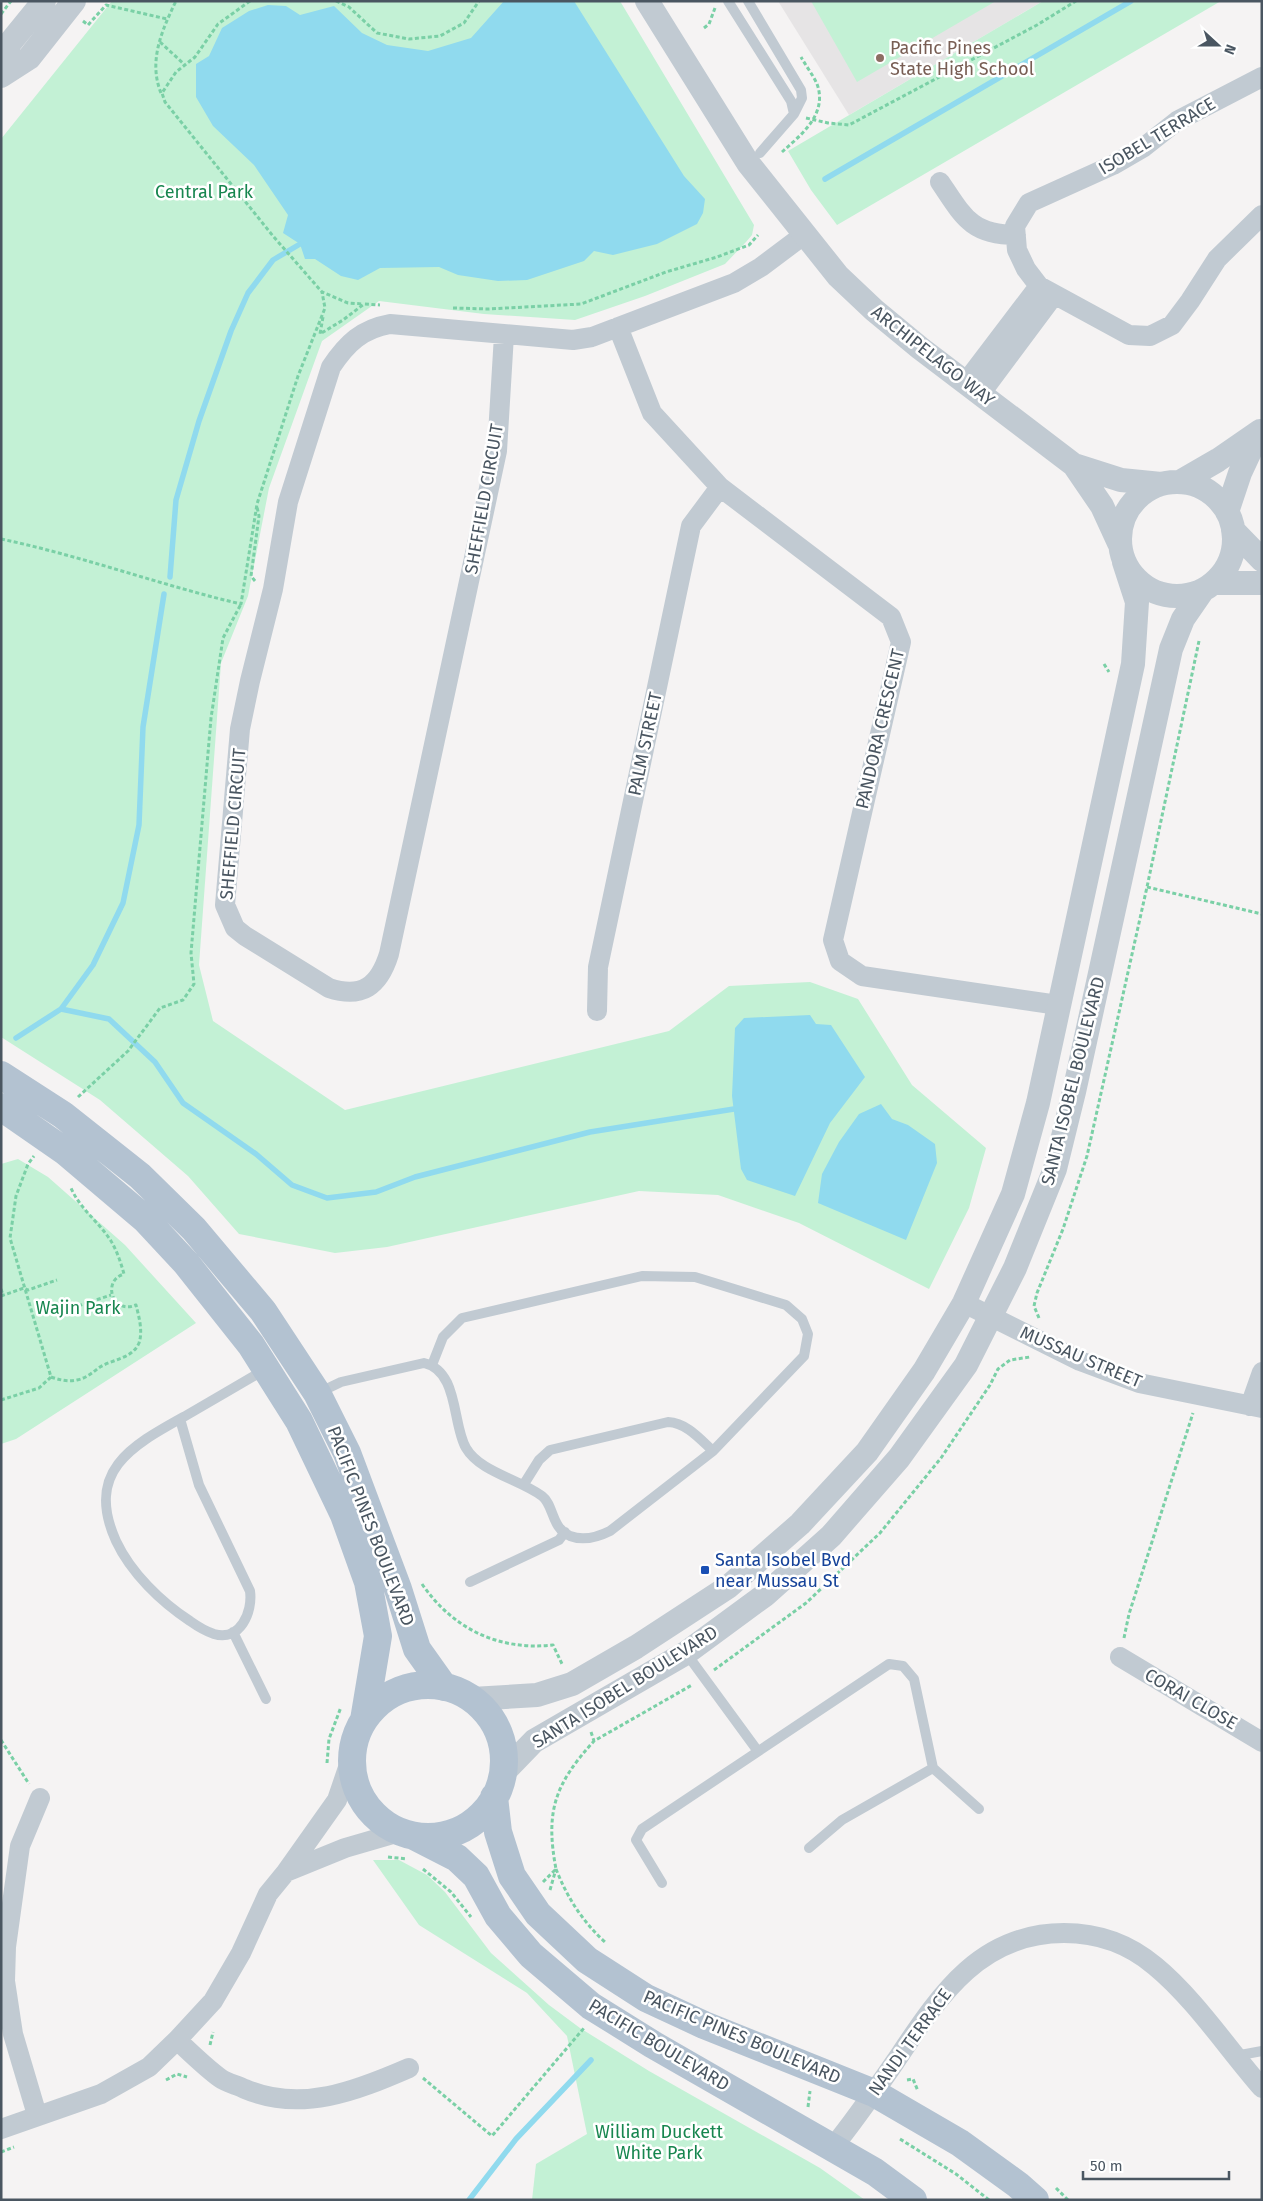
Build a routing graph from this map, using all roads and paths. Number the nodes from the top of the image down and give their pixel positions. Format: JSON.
{"nodes":[{"id":1,"x":11,"y":1,"type":"edge"},
{"id":2,"x":44,"y":1,"type":"edge"},
{"id":3,"x":74,"y":1,"type":"edge"},
{"id":4,"x":176,"y":1,"type":"edge"},
{"id":5,"x":250,"y":1,"type":"edge"},
{"id":6,"x":336,"y":1,"type":"edge"},
{"id":7,"x":479,"y":1,"type":"edge"},
{"id":8,"x":648,"y":1,"type":"edge"},
{"id":9,"x":665,"y":1,"type":"edge"},
{"id":10,"x":728,"y":1,"type":"edge"},
{"id":11,"x":748,"y":1,"type":"edge"},
{"id":12,"x":1076,"y":1,"type":"edge"},
{"id":13,"x":717,"y":3,"type":"dead end"},
{"id":14,"x":116,"y":7,"type":"dead end"},
{"id":15,"x":1,"y":14,"type":"edge"},
{"id":16,"x":168,"y":19,"type":"junction"},
{"id":17,"x":704,"y":28,"type":"dead end"},
{"id":18,"x":159,"y":41,"type":"junction"},
{"id":19,"x":1,"y":64,"type":"edge"},
{"id":20,"x":185,"y":65,"type":"junction"},
{"id":21,"x":1,"y":76,"type":"edge"},
{"id":22,"x":1262,"y":77,"type":"edge"},
{"id":23,"x":162,"y":93,"type":"junction"},
{"id":24,"x":794,"y":114,"type":"junction"},
{"id":25,"x":760,"y":153,"type":"junction"},
{"id":26,"x":940,"y":182,"type":"dead end"},
{"id":27,"x":1262,"y":214,"type":"edge"},
{"id":28,"x":805,"y":234,"type":"junction"},
{"id":29,"x":758,"y":235,"type":"dead end"},
{"id":30,"x":1016,"y":235,"type":"junction"},
{"id":31,"x":1046,"y":291,"type":"junction"},
{"id":32,"x":322,"y":292,"type":"junction"},
{"id":33,"x":364,"y":304,"type":"junction"},
{"id":34,"x":383,"y":305,"type":"dead end"},
{"id":35,"x":324,"y":308,"type":"junction"},
{"id":36,"x":450,"y":308,"type":"dead end"},
{"id":37,"x":618,"y":327,"type":"junction"},
{"id":38,"x":504,"y":335,"type":"junction"},
{"id":39,"x":974,"y":388,"type":"junction"},
{"id":40,"x":1261,"y":430,"type":"edge"},
{"id":41,"x":1074,"y":465,"type":"junction"},
{"id":42,"x":1171,"y":483,"type":"junction"},
{"id":43,"x":720,"y":487,"type":"junction"},
{"id":44,"x":257,"y":504,"type":"junction"},
{"id":45,"x":1230,"y":521,"type":"junction"},
{"id":46,"x":1,"y":539,"type":"edge"},
{"id":47,"x":1122,"y":552,"type":"junction"},
{"id":48,"x":1262,"y":560,"type":"edge"},
{"id":49,"x":1262,"y":584,"type":"edge"},
{"id":50,"x":1209,"y":587,"type":"junction"},
{"id":51,"x":273,"y":589,"type":"junction"},
{"id":52,"x":241,"y":604,"type":"junction"},
{"id":53,"x":1147,"y":887,"type":"dead end"},
{"id":54,"x":1262,"y":914,"type":"edge"},
{"id":55,"x":1058,"y":1005,"type":"junction"},
{"id":56,"x":597,"y":1011,"type":"dead end"},
{"id":57,"x":1,"y":1075,"type":"edge"},
{"id":58,"x":75,"y":1099,"type":"dead end"},
{"id":59,"x":1,"y":1107,"type":"edge"},
{"id":60,"x":38,"y":1149,"type":"dead end"},
{"id":61,"x":36,"y":1154,"type":"junction"},
{"id":62,"x":42,"y":1159,"type":"dead end"},
{"id":63,"x":69,"y":1182,"type":"dead end"},
{"id":64,"x":56,"y":1280,"type":"dead end"},
{"id":65,"x":24,"y":1288,"type":"junction"},
{"id":66,"x":1,"y":1289,"type":"edge"},
{"id":67,"x":111,"y":1295,"type":"junction"},
{"id":68,"x":2,"y":1296,"type":"edge"},
{"id":69,"x":964,"y":1303,"type":"junction"},
{"id":70,"x":66,"y":1310,"type":"dead end"},
{"id":71,"x":990,"y":1318,"type":"junction"},
{"id":72,"x":432,"y":1365,"type":"junction"},
{"id":73,"x":266,"y":1369,"type":"junction"},
{"id":74,"x":1262,"y":1372,"type":"edge"},
{"id":75,"x":51,"y":1377,"type":"junction"},
{"id":76,"x":317,"y":1393,"type":"junction"},
{"id":77,"x":1198,"y":1395,"type":"junction"},
{"id":78,"x":1,"y":1400,"type":"edge"},
{"id":79,"x":1256,"y":1407,"type":"edge"},
{"id":80,"x":180,"y":1418,"type":"junction"},
{"id":81,"x":713,"y":1451,"type":"junction"},
{"id":82,"x":524,"y":1484,"type":"junction"},
{"id":83,"x":565,"y":1532,"type":"junction"},
{"id":84,"x":470,"y":1582,"type":"dead end"},
{"id":85,"x":233,"y":1632,"type":"junction"},
{"id":86,"x":686,"y":1654,"type":"junction"},
{"id":87,"x":1120,"y":1657,"type":"joint"},
{"id":88,"x":444,"y":1686,"type":"junction"},
{"id":89,"x":266,"y":1699,"type":"dead end"},
{"id":90,"x":472,"y":1699,"type":"junction"},
{"id":91,"x":364,"y":1720,"type":"junction"},
{"id":92,"x":1,"y":1740,"type":"edge"},
{"id":93,"x":594,"y":1741,"type":"dead end"},
{"id":94,"x":1262,"y":1742,"type":"edge"},
{"id":95,"x":757,"y":1750,"type":"junction"},
{"id":96,"x":352,"y":1756,"type":"junction"},
{"id":97,"x":933,"y":1768,"type":"junction"},
{"id":98,"x":498,"y":1785,"type":"junction"},
{"id":99,"x":40,"y":1798,"type":"joint"},
{"id":100,"x":979,"y":1809,"type":"dead end"},
{"id":101,"x":407,"y":1834,"type":"junction"},
{"id":102,"x":809,"y":1848,"type":"dead end"},
{"id":103,"x":382,"y":1856,"type":"dead end"},
{"id":104,"x":556,"y":1869,"type":"junction"},
{"id":105,"x":286,"y":1872,"type":"junction"},
{"id":106,"x":662,"y":1883,"type":"dead end"},
{"id":107,"x":527,"y":1897,"type":"junction"},
{"id":108,"x":473,"y":1920,"type":"dead end"},
{"id":109,"x":606,"y":1943,"type":"dead end"},
{"id":110,"x":217,"y":2026,"type":"dead end"},
{"id":111,"x":586,"y":2026,"type":"dead end"},
{"id":112,"x":177,"y":2040,"type":"junction"},
{"id":113,"x":1262,"y":2051,"type":"edge"},
{"id":114,"x":1234,"y":2056,"type":"junction"},
{"id":115,"x":206,"y":2066,"type":"junction"},
{"id":116,"x":409,"y":2068,"type":"joint"},
{"id":117,"x":161,"y":2082,"type":"dead end"},
{"id":118,"x":1262,"y":2088,"type":"edge"},
{"id":119,"x":874,"y":2093,"type":"junction"},
{"id":120,"x":37,"y":2115,"type":"junction"},
{"id":121,"x":1,"y":2129,"type":"edge"},
{"id":122,"x":900,"y":2139,"type":"dead end"},
{"id":123,"x":19,"y":2146,"type":"dead end"},
{"id":124,"x":833,"y":2148,"type":"junction"},
{"id":125,"x":1,"y":2152,"type":"edge"},
{"id":126,"x":913,"y":2200,"type":"edge"},
{"id":127,"x":988,"y":2200,"type":"edge"},
{"id":128,"x":1035,"y":2200,"type":"edge"}],
"edges":[{"from":1,"to":15,"type":"path"},
{"from":2,"to":19,"type":"street"},
{"from":3,"to":21,"type":"street"},
{"from":4,"to":16,"type":"path"},
{"from":5,"to":20,"type":"path"},
{"from":6,"to":7,"type":"path"},
{"from":8,"to":28,"type":"street","name":"ARCHIPELAGO WAY"},
{"from":9,"to":25,"type":"street","name":"ARCHIPELAGO WAY"},
{"from":10,"to":24,"type":"lane"},
{"from":11,"to":24,"type":"lane"},
{"from":12,"to":24,"type":"path"},
{"from":13,"to":17,"type":"path"},
{"from":14,"to":16,"type":"path"},
{"from":16,"to":18,"type":"path"},
{"from":18,"to":20,"type":"path"},
{"from":18,"to":23,"type":"path"},
{"from":20,"to":23,"type":"path"},
{"from":22,"to":30,"type":"street","name":"ISOBEL TERRACE"},
{"from":23,"to":32,"type":"path"},
{"from":24,"to":25,"type":"lane"},
{"from":25,"to":28,"type":"street","name":"ARCHIPELAGO WAY"},
{"from":26,"to":30,"type":"street"},
{"from":27,"to":31,"type":"street"},
{"from":28,"to":37,"type":"street","name":"SHEFFIELD CIRCUIT"},
{"from":28,"to":39,"type":"street","name":"ARCHIPELAGO WAY"},
{"from":29,"to":36,"type":"path"},
{"from":30,"to":31,"type":"street"},
{"from":31,"to":39,"type":"street"},
{"from":32,"to":33,"type":"path"},
{"from":32,"to":35,"type":"path"},
{"from":33,"to":34,"type":"path"},
{"from":33,"to":35,"type":"path"},
{"from":35,"to":44,"type":"path"},
{"from":37,"to":38,"type":"street","name":"SHEFFIELD CIRCUIT"},
{"from":37,"to":43,"type":"street","name":"PANDORA CRESCENT"},
{"from":38,"to":51,"type":"street","name":"SHEFFIELD CIRCUIT"},
{"from":38,"to":51,"type":"street","name":"SHEFFIELD CIRCUIT"},
{"from":39,"to":41,"type":"street","name":"ARCHIPELAGO WAY"},
{"from":40,"to":42,"type":"street"},
{"from":40,"to":45,"type":"street"},
{"from":41,"to":42,"type":"street","name":"ARCHIPELAGO WAY"},
{"from":41,"to":47,"type":"street","name":"ARCHIPELAGO WAY"},
{"from":42,"to":45,"type":"street"},
{"from":42,"to":47,"type":"street"},
{"from":43,"to":55,"type":"street","name":"PANDORA CRESCENT"},
{"from":43,"to":56,"type":"street","name":"PALM STREET"},
{"from":44,"to":51,"type":"path"},
{"from":44,"to":52,"type":"path"},
{"from":45,"to":48,"type":"street"},
{"from":45,"to":50,"type":"street"},
{"from":46,"to":52,"type":"path"},
{"from":47,"to":50,"type":"street"},
{"from":47,"to":55,"type":"street","name":"SANTA ISOBEL BOULEVARD"},
{"from":49,"to":50,"type":"street"},
{"from":50,"to":71,"type":"street","name":"SANTA ISOBEL BOULEVARD"},
{"from":52,"to":58,"type":"path"},
{"from":53,"to":54,"type":"path"},
{"from":55,"to":69,"type":"street","name":"SANTA ISOBEL BOULEVARD"},
{"from":57,"to":76,"type":"main road","name":"PACIFIC PINES BOULEVARD"},
{"from":59,"to":73,"type":"main road","name":"PACIFIC PINES BOULEVARD"},
{"from":60,"to":61,"type":"path"},
{"from":61,"to":62,"type":"path"},
{"from":61,"to":65,"type":"path"},
{"from":63,"to":67,"type":"path"},
{"from":64,"to":65,"type":"path"},
{"from":65,"to":68,"type":"path"},
{"from":65,"to":75,"type":"path"},
{"from":66,"to":68,"type":"path"},
{"from":67,"to":70,"type":"path"},
{"from":67,"to":75,"type":"path"},
{"from":69,"to":71,"type":"street","name":"MUSSAU STREET"},
{"from":69,"to":90,"type":"street","name":"SANTA ISOBEL BOULEVARD"},
{"from":71,"to":77,"type":"street","name":"MUSSAU STREET"},
{"from":71,"to":86,"type":"street","name":"SANTA ISOBEL BOULEVARD"},
{"from":72,"to":76,"type":"lane"},
{"from":72,"to":81,"type":"lane"},
{"from":72,"to":82,"type":"lane"},
{"from":73,"to":80,"type":"lane"},
{"from":73,"to":91,"type":"main road","name":"PACIFIC PINES BOULEVARD"},
{"from":74,"to":79,"type":"street"},
{"from":75,"to":78,"type":"path"},
{"from":76,"to":88,"type":"main road","name":"PACIFIC PINES BOULEVARD"},
{"from":77,"to":79,"type":"street","name":"MUSSAU STREET"},
{"from":77,"to":87,"type":"path"},
{"from":80,"to":85,"type":"lane"},
{"from":80,"to":85,"type":"lane"},
{"from":81,"to":82,"type":"lane"},
{"from":81,"to":83,"type":"lane"},
{"from":82,"to":83,"type":"lane"},
{"from":83,"to":84,"type":"lane"},
{"from":85,"to":89,"type":"lane"},
{"from":86,"to":95,"type":"lane"},
{"from":86,"to":98,"type":"street","name":"SANTA ISOBEL BOULEVARD"},
{"from":87,"to":94,"type":"street","name":"CORAI CLOSE"},
{"from":88,"to":90,"type":"main road"},
{"from":88,"to":91,"type":"main road"},
{"from":90,"to":98,"type":"main road"},
{"from":91,"to":96,"type":"main road"},
{"from":92,"to":99,"type":"path"},
{"from":93,"to":104,"type":"path"},
{"from":95,"to":97,"type":"lane"},
{"from":95,"to":106,"type":"lane"},
{"from":96,"to":101,"type":"main road"},
{"from":96,"to":105,"type":"street"},
{"from":97,"to":100,"type":"lane"},
{"from":97,"to":102,"type":"lane"},
{"from":98,"to":101,"type":"main road"},
{"from":98,"to":107,"type":"main road","name":"PACIFIC PINES BOULEVARD"},
{"from":99,"to":120,"type":"street"},
{"from":101,"to":105,"type":"street"},
{"from":101,"to":124,"type":"main road","name":"PACIFIC BOULEVARD"},
{"from":103,"to":108,"type":"path"},
{"from":104,"to":107,"type":"path"},
{"from":104,"to":109,"type":"path"},
{"from":105,"to":112,"type":"street"},
{"from":107,"to":119,"type":"main road","name":"PACIFIC PINES BOULEVARD"},
{"from":110,"to":115,"type":"path"},
{"from":111,"to":116,"type":"path"},
{"from":112,"to":115,"type":"street"},
{"from":112,"to":120,"type":"street"},
{"from":113,"to":114,"type":"lane"},
{"from":114,"to":118,"type":"street","name":"NANDI TERRACE"},
{"from":114,"to":119,"type":"street","name":"NANDI TERRACE"},
{"from":115,"to":116,"type":"street"},
{"from":115,"to":117,"type":"path"},
{"from":119,"to":124,"type":"street","name":"NANDI TERRACE"},
{"from":119,"to":128,"type":"main road","name":"PACIFIC PINES BOULEVARD"},
{"from":120,"to":121,"type":"street"},
{"from":122,"to":127,"type":"path"},
{"from":123,"to":125,"type":"path"},
{"from":124,"to":126,"type":"main road","name":"PACIFIC BOULEVARD"}]}
